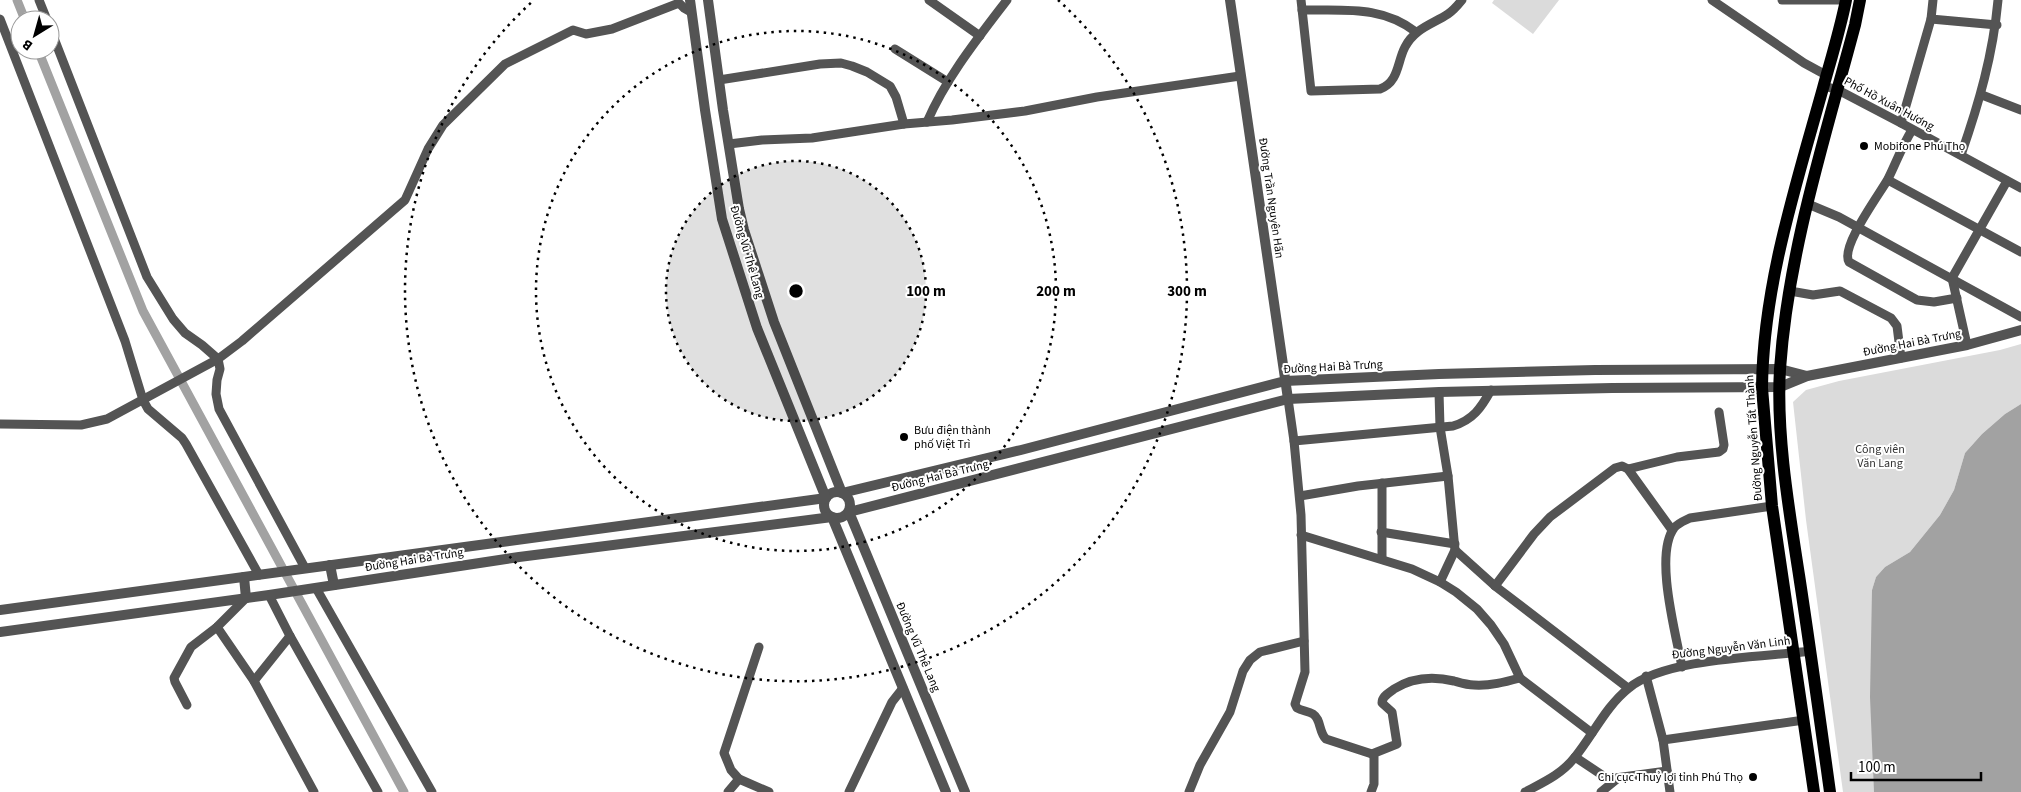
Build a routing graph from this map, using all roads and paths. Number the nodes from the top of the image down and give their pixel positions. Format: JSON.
{"nodes":[{"id":1,"x":690,"y":0,"type":"edge"},
{"id":2,"x":708,"y":0,"type":"edge"},
{"id":3,"x":929,"y":0,"type":"edge"},
{"id":4,"x":1007,"y":0,"type":"edge"},
{"id":5,"x":1230,"y":0,"type":"edge"},
{"id":6,"x":1462,"y":0,"type":"edge"},
{"id":7,"x":1712,"y":0,"type":"edge"},
{"id":8,"x":1782,"y":0,"type":"edge"},
{"id":9,"x":1846,"y":0,"type":"edge"},
{"id":10,"x":1860,"y":0,"type":"edge"},
{"id":11,"x":1933,"y":0,"type":"edge"},
{"id":12,"x":1998,"y":0,"type":"edge"},
{"id":13,"x":1301,"y":5,"type":"edge"},
{"id":14,"x":692,"y":12,"type":"junction"},
{"id":15,"x":0,"y":19,"type":"edge"},
{"id":16,"x":1931,"y":19,"type":"junction"},
{"id":17,"x":1996,"y":25,"type":"junction"},
{"id":18,"x":1416,"y":32,"type":"junction"},
{"id":19,"x":980,"y":36,"type":"junction"},
{"id":20,"x":895,"y":49,"type":"dead end"},
{"id":21,"x":60,"y":54,"type":"edge"},
{"id":22,"x":1240,"y":76,"type":"junction"},
{"id":23,"x":719,"y":80,"type":"junction"},
{"id":24,"x":1825,"y":81,"type":"junction"},
{"id":25,"x":948,"y":82,"type":"junction"},
{"id":26,"x":1838,"y":90,"type":"junction"},
{"id":27,"x":1982,"y":95,"type":"junction"},
{"id":28,"x":2021,"y":110,"type":"edge"},
{"id":29,"x":927,"y":122,"type":"junction"},
{"id":30,"x":1901,"y":123,"type":"junction"},
{"id":31,"x":904,"y":124,"type":"junction"},
{"id":32,"x":1912,"y":130,"type":"junction"},
{"id":33,"x":729,"y":144,"type":"junction"},
{"id":34,"x":1961,"y":155,"type":"junction"},
{"id":35,"x":1888,"y":180,"type":"junction"},
{"id":36,"x":2007,"y":181,"type":"junction"},
{"id":37,"x":2021,"y":188,"type":"edge"},
{"id":38,"x":1808,"y":204,"type":"junction"},
{"id":39,"x":740,"y":214,"type":"junction"},
{"id":40,"x":722,"y":219,"type":"junction"},
{"id":41,"x":1858,"y":228,"type":"junction"},
{"id":42,"x":1978,"y":229,"type":"junction"},
{"id":43,"x":2021,"y":252,"type":"edge"},
{"id":44,"x":1952,"y":278,"type":"junction"},
{"id":45,"x":1790,"y":291,"type":"junction"},
{"id":46,"x":1957,"y":298,"type":"junction"},
{"id":47,"x":2021,"y":317,"type":"edge"},
{"id":48,"x":2021,"y":330,"type":"edge"},
{"id":49,"x":1967,"y":344,"type":"junction"},
{"id":50,"x":1901,"y":358,"type":"junction"},
{"id":51,"x":218,"y":359,"type":"junction"},
{"id":52,"x":1762,"y":369,"type":"junction"},
{"id":53,"x":1780,"y":369,"type":"junction"},
{"id":54,"x":1807,"y":376,"type":"junction"},
{"id":55,"x":1285,"y":381,"type":"junction"},
{"id":56,"x":1780,"y":387,"type":"junction"},
{"id":57,"x":1762,"y":388,"type":"junction"},
{"id":58,"x":1490,"y":390,"type":"junction"},
{"id":59,"x":1439,"y":392,"type":"junction"},
{"id":60,"x":1288,"y":399,"type":"junction"},
{"id":61,"x":143,"y":400,"type":"junction"},
{"id":62,"x":1718,"y":412,"type":"dead end"},
{"id":63,"x":0,"y":424,"type":"edge"},
{"id":64,"x":1440,"y":427,"type":"junction"},
{"id":65,"x":1294,"y":441,"type":"junction"},
{"id":66,"x":1628,"y":469,"type":"junction"},
{"id":67,"x":1448,"y":476,"type":"junction"},
{"id":68,"x":1382,"y":483,"type":"junction"},
{"id":69,"x":842,"y":492,"type":"junction"},
{"id":70,"x":1300,"y":496,"type":"junction"},
{"id":71,"x":826,"y":498,"type":"junction"},
{"id":72,"x":1772,"y":506,"type":"junction"},
{"id":73,"x":849,"y":512,"type":"junction"},
{"id":74,"x":832,"y":517,"type":"junction"},
{"id":75,"x":1672,"y":530,"type":"junction"},
{"id":76,"x":1381,"y":532,"type":"junction"},
{"id":77,"x":1301,"y":535,"type":"junction"},
{"id":78,"x":1455,"y":547,"type":"junction"},
{"id":79,"x":1382,"y":559,"type":"junction"},
{"id":80,"x":330,"y":565,"type":"junction"},
{"id":81,"x":305,"y":568,"type":"junction"},
{"id":82,"x":259,"y":575,"type":"junction"},
{"id":83,"x":244,"y":577,"type":"junction"},
{"id":84,"x":1440,"y":582,"type":"junction"},
{"id":85,"x":334,"y":585,"type":"junction"},
{"id":86,"x":1495,"y":586,"type":"junction"},
{"id":87,"x":316,"y":588,"type":"junction"},
{"id":88,"x":269,"y":595,"type":"junction"},
{"id":89,"x":246,"y":598,"type":"junction"},
{"id":90,"x":0,"y":610,"type":"edge"},
{"id":91,"x":217,"y":627,"type":"junction"},
{"id":92,"x":0,"y":632,"type":"edge"},
{"id":93,"x":290,"y":636,"type":"junction"},
{"id":94,"x":1304,"y":641,"type":"junction"},
{"id":95,"x":759,"y":648,"type":"dead end"},
{"id":96,"x":1810,"y":651,"type":"junction"},
{"id":97,"x":1794,"y":653,"type":"junction"},
{"id":98,"x":1682,"y":666,"type":"junction"},
{"id":99,"x":1646,"y":676,"type":"junction"},
{"id":100,"x":1520,"y":678,"type":"junction"},
{"id":101,"x":254,"y":681,"type":"junction"},
{"id":102,"x":903,"y":688,"type":"junction"},
{"id":103,"x":1628,"y":688,"type":"junction"},
{"id":104,"x":188,"y":705,"type":"dead end"},
{"id":105,"x":1804,"y":720,"type":"junction"},
{"id":106,"x":1592,"y":733,"type":"junction"},
{"id":107,"x":1663,"y":740,"type":"junction"},
{"id":108,"x":1372,"y":754,"type":"junction"},
{"id":109,"x":1575,"y":757,"type":"junction"},
{"id":110,"x":1667,"y":771,"type":"junction"},
{"id":111,"x":739,"y":779,"type":"junction"},
{"id":112,"x":1617,"y":779,"type":"junction"},
{"id":113,"x":1193,"y":790,"type":"edge"},
{"id":114,"x":314,"y":792,"type":"edge"},
{"id":115,"x":378,"y":792,"type":"edge"},
{"id":116,"x":432,"y":792,"type":"edge"},
{"id":117,"x":728,"y":792,"type":"edge"},
{"id":118,"x":770,"y":792,"type":"edge"},
{"id":119,"x":849,"y":792,"type":"edge"},
{"id":120,"x":946,"y":792,"type":"edge"},
{"id":121,"x":965,"y":792,"type":"edge"},
{"id":122,"x":1371,"y":792,"type":"edge"},
{"id":123,"x":1525,"y":792,"type":"edge"},
{"id":124,"x":1601,"y":792,"type":"edge"},
{"id":125,"x":1670,"y":792,"type":"edge"},
{"id":126,"x":1814,"y":792,"type":"edge"},
{"id":127,"x":1830,"y":792,"type":"edge"}],
"edges":[{"from":1,"to":14,"type":"street","name":"Đường Vũ Thê Lang"},
{"from":2,"to":23,"type":"street","name":"Đường Vũ Thê Lang"},
{"from":3,"to":19,"type":"street"},
{"from":4,"to":19,"type":"street"},
{"from":5,"to":22,"type":"street","name":"Đường Trần Nguyên Hãn"},
{"from":6,"to":18,"type":"street"},
{"from":7,"to":24,"type":"street","name":"Phố Hồ Xuân Hương"},
{"from":8,"to":9,"type":"street"},
{"from":9,"to":24,"type":"main road","name":"Đường Nguyễn Tất Thành"},
{"from":10,"to":26,"type":"main road"},
{"from":11,"to":16,"type":"street"},
{"from":12,"to":17,"type":"street"},
{"from":13,"to":18,"type":"street"},
{"from":13,"to":18,"type":"street"},
{"from":14,"to":40,"type":"street","name":"Đường Vũ Thê Lang"},
{"from":14,"to":51,"type":"street"},
{"from":15,"to":61,"type":"street"},
{"from":16,"to":17,"type":"street"},
{"from":16,"to":30,"type":"street"},
{"from":17,"to":27,"type":"street"},
{"from":19,"to":25,"type":"street"},
{"from":20,"to":25,"type":"street"},
{"from":21,"to":51,"type":"street"},
{"from":22,"to":29,"type":"street"},
{"from":22,"to":55,"type":"street","name":"Đường Trần Nguyên Hãn"},
{"from":23,"to":31,"type":"street"},
{"from":23,"to":33,"type":"street","name":"Đường Vũ Thê Lang"},
{"from":24,"to":26,"type":"street","name":"Phố Hồ Xuân Hương"},
{"from":24,"to":52,"type":"main road","name":"Đường Nguyễn Tất Thành"},
{"from":25,"to":29,"type":"street"},
{"from":26,"to":30,"type":"street","name":"Phố Hồ Xuân Hương"},
{"from":26,"to":38,"type":"main road"},
{"from":27,"to":28,"type":"street"},
{"from":27,"to":34,"type":"street"},
{"from":29,"to":31,"type":"street"},
{"from":30,"to":32,"type":"street","name":"Phố Hồ Xuân Hương"},
{"from":31,"to":33,"type":"street"},
{"from":32,"to":34,"type":"street","name":"Phố Hồ Xuân Hương"},
{"from":32,"to":35,"type":"street"},
{"from":33,"to":39,"type":"street","name":"Đường Vũ Thê Lang"},
{"from":34,"to":36,"type":"street","name":"Phố Hồ Xuân Hương"},
{"from":35,"to":41,"type":"street"},
{"from":35,"to":42,"type":"street"},
{"from":36,"to":37,"type":"street","name":"Phố Hồ Xuân Hương"},
{"from":36,"to":42,"type":"street"},
{"from":38,"to":41,"type":"street"},
{"from":38,"to":45,"type":"main road"},
{"from":39,"to":40,"type":"street"},
{"from":39,"to":69,"type":"street","name":"Đường Vũ Thê Lang"},
{"from":40,"to":71,"type":"street","name":"Đường Vũ Thê Lang"},
{"from":41,"to":44,"type":"street"},
{"from":41,"to":46,"type":"street"},
{"from":42,"to":43,"type":"street"},
{"from":42,"to":44,"type":"street"},
{"from":44,"to":46,"type":"street"},
{"from":44,"to":47,"type":"street"},
{"from":45,"to":50,"type":"street"},
{"from":45,"to":53,"type":"main road"},
{"from":46,"to":49,"type":"street"},
{"from":48,"to":49,"type":"street","name":"Đường Hai Bà Trưng"},
{"from":49,"to":50,"type":"street","name":"Đường Hai Bà Trưng"},
{"from":50,"to":54,"type":"street","name":"Đường Hai Bà Trưng"},
{"from":51,"to":61,"type":"street"},
{"from":51,"to":81,"type":"street"},
{"from":52,"to":53,"type":"street","name":"Đường Hai Bà Trưng"},
{"from":52,"to":55,"type":"street","name":"Đường Hai Bà Trưng"},
{"from":52,"to":57,"type":"main road","name":"Đường Nguyễn Tất Thành"},
{"from":53,"to":54,"type":"street","name":"Đường Hai Bà Trưng"},
{"from":53,"to":56,"type":"main road"},
{"from":54,"to":56,"type":"street","name":"Đường Hai Bà Trưng"},
{"from":55,"to":60,"type":"street","name":"Đường Trần Nguyên Hãn"},
{"from":55,"to":69,"type":"street","name":"Đường Hai Bà Trưng"},
{"from":56,"to":57,"type":"street","name":"Đường Hai Bà Trưng"},
{"from":56,"to":96,"type":"main road"},
{"from":57,"to":58,"type":"street","name":"Đường Hai Bà Trưng"},
{"from":57,"to":72,"type":"main road","name":"Đường Nguyễn Tất Thành"},
{"from":58,"to":59,"type":"street","name":"Đường Hai Bà Trưng"},
{"from":58,"to":64,"type":"street"},
{"from":59,"to":60,"type":"street","name":"Đường Hai Bà Trưng"},
{"from":59,"to":64,"type":"street"},
{"from":60,"to":65,"type":"street"},
{"from":60,"to":73,"type":"street","name":"Đường Hai Bà Trưng"},
{"from":61,"to":63,"type":"street"},
{"from":61,"to":82,"type":"street"},
{"from":62,"to":66,"type":"street"},
{"from":64,"to":65,"type":"street"},
{"from":64,"to":67,"type":"street"},
{"from":65,"to":70,"type":"street"},
{"from":66,"to":75,"type":"street"},
{"from":66,"to":86,"type":"street"},
{"from":67,"to":68,"type":"street"},
{"from":67,"to":78,"type":"street"},
{"from":68,"to":70,"type":"street"},
{"from":68,"to":76,"type":"street"},
{"from":69,"to":71,"type":"street"},
{"from":69,"to":73,"type":"street"},
{"from":70,"to":77,"type":"street"},
{"from":71,"to":74,"type":"street"},
{"from":71,"to":80,"type":"street","name":"Đường Hai Bà Trưng"},
{"from":72,"to":75,"type":"street"},
{"from":72,"to":97,"type":"main road","name":"Đường Nguyễn Tất Thành"},
{"from":73,"to":74,"type":"street"},
{"from":73,"to":121,"type":"street","name":"Đường Vũ Thê Lang"},
{"from":74,"to":85,"type":"street","name":"Đường Hai Bà Trưng"},
{"from":74,"to":102,"type":"street"},
{"from":75,"to":98,"type":"street"},
{"from":76,"to":78,"type":"street"},
{"from":76,"to":79,"type":"street"},
{"from":77,"to":79,"type":"street"},
{"from":77,"to":94,"type":"street"},
{"from":78,"to":84,"type":"street"},
{"from":78,"to":86,"type":"street"},
{"from":79,"to":84,"type":"street"},
{"from":80,"to":81,"type":"street","name":"Đường Hai Bà Trưng"},
{"from":80,"to":85,"type":"street"},
{"from":81,"to":82,"type":"street","name":"Đường Hai Bà Trưng"},
{"from":82,"to":83,"type":"street","name":"Đường Hai Bà Trưng"},
{"from":83,"to":89,"type":"street"},
{"from":83,"to":90,"type":"street","name":"Đường Hai Bà Trưng"},
{"from":84,"to":100,"type":"street"},
{"from":85,"to":87,"type":"street","name":"Đường Hai Bà Trưng"},
{"from":86,"to":103,"type":"street"},
{"from":87,"to":88,"type":"street","name":"Đường Hai Bà Trưng"},
{"from":87,"to":116,"type":"street"},
{"from":88,"to":89,"type":"street","name":"Đường Hai Bà Trưng"},
{"from":88,"to":93,"type":"street"},
{"from":89,"to":91,"type":"street"},
{"from":89,"to":92,"type":"street","name":"Đường Hai Bà Trưng"},
{"from":91,"to":101,"type":"street"},
{"from":91,"to":104,"type":"street"},
{"from":93,"to":101,"type":"street"},
{"from":93,"to":115,"type":"street"},
{"from":94,"to":108,"type":"street"},
{"from":94,"to":113,"type":"street"},
{"from":95,"to":111,"type":"street"},
{"from":96,"to":97,"type":"street","name":"Đường Nguyễn Văn Linh"},
{"from":96,"to":127,"type":"main road"},
{"from":97,"to":98,"type":"street","name":"Đường Nguyễn Văn Linh"},
{"from":97,"to":105,"type":"main road","name":"Đường Nguyễn Tất Thành"},
{"from":98,"to":99,"type":"street","name":"Đường Nguyễn Văn Linh"},
{"from":99,"to":103,"type":"street","name":"Đường Nguyễn Văn Linh"},
{"from":99,"to":107,"type":"street"},
{"from":100,"to":106,"type":"street"},
{"from":100,"to":108,"type":"street"},
{"from":101,"to":114,"type":"street"},
{"from":102,"to":119,"type":"street"},
{"from":102,"to":120,"type":"street"},
{"from":103,"to":106,"type":"street","name":"Đường Nguyễn Văn Linh"},
{"from":105,"to":107,"type":"street"},
{"from":105,"to":126,"type":"main road","name":"Đường Nguyễn Tất Thành"},
{"from":106,"to":109,"type":"street","name":"Đường Nguyễn Văn Linh"},
{"from":107,"to":110,"type":"street"},
{"from":108,"to":122,"type":"street"},
{"from":109,"to":112,"type":"street"},
{"from":109,"to":123,"type":"street","name":"Đường Nguyễn Văn Linh"},
{"from":110,"to":112,"type":"street"},
{"from":110,"to":125,"type":"street"},
{"from":111,"to":117,"type":"street"},
{"from":111,"to":118,"type":"street"},
{"from":112,"to":124,"type":"street"}]}
